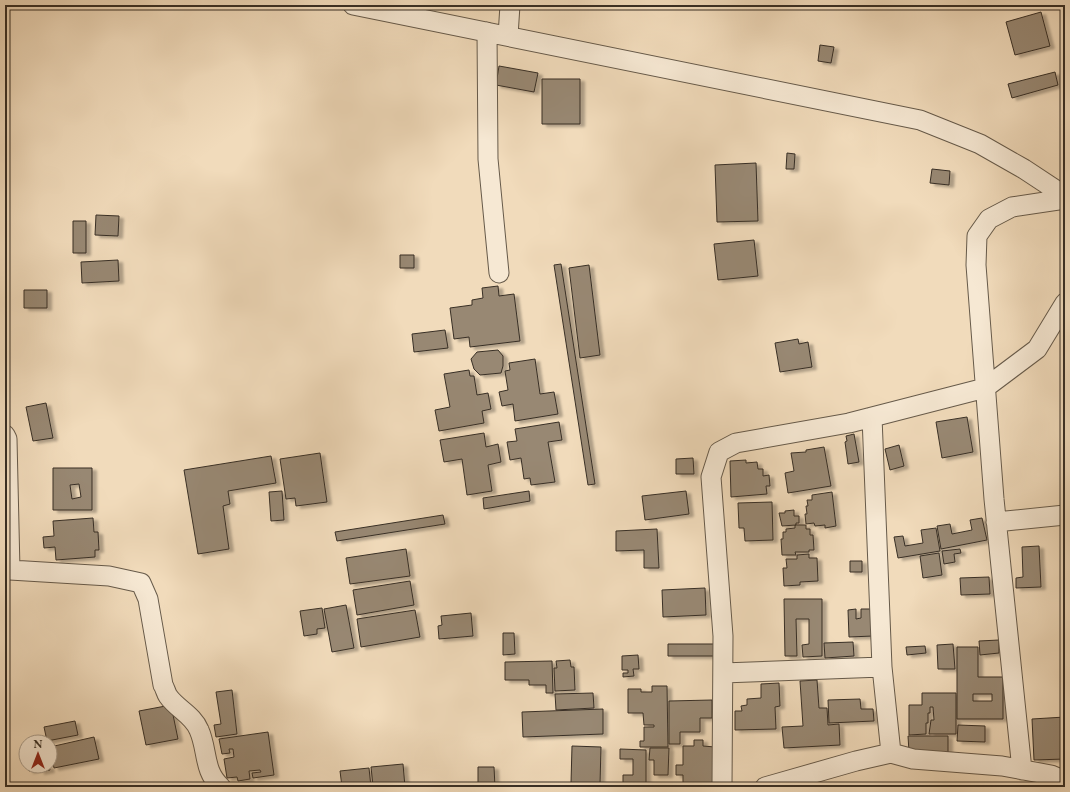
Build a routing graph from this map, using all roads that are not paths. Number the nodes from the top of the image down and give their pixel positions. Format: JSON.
{"nodes":[{"id":1,"x":353,"y":5,"type":"edge"},
{"id":2,"x":510,"y":5,"type":"edge"},
{"id":3,"x":487,"y":32,"type":"junction"},
{"id":4,"x":508,"y":36,"type":"junction"},
{"id":5,"x":1065,"y":196,"type":"edge"},
{"id":6,"x":1065,"y":199,"type":"edge"},
{"id":7,"x":499,"y":273,"type":"dead end"},
{"id":8,"x":1065,"y":303,"type":"edge"},
{"id":9,"x":985,"y":388,"type":"junction"},
{"id":10,"x":872,"y":416,"type":"junction"},
{"id":11,"x":5,"y":435,"type":"edge"},
{"id":12,"x":1065,"y":515,"type":"edge"},
{"id":13,"x":996,"y":522,"type":"junction"},
{"id":14,"x":7,"y":571,"type":"edge"},
{"id":15,"x":882,"y":667,"type":"junction"},
{"id":16,"x":723,"y":673,"type":"junction"},
{"id":17,"x":891,"y":753,"type":"junction"},
{"id":18,"x":1022,"y":770,"type":"junction"},
{"id":19,"x":1065,"y":781,"type":"edge"},
{"id":20,"x":221,"y":787,"type":"edge"},
{"id":21,"x":722,"y":787,"type":"edge"},
{"id":22,"x":765,"y":787,"type":"edge"}],
"edges":[{"from":1,"to":3,"type":"street"},
{"from":2,"to":4,"type":"street"},
{"from":3,"to":4,"type":"street"},
{"from":3,"to":7,"type":"street"},
{"from":4,"to":5,"type":"street"},
{"from":6,"to":9,"type":"street"},
{"from":8,"to":9,"type":"street"},
{"from":9,"to":10,"type":"street"},
{"from":9,"to":13,"type":"street"},
{"from":10,"to":15,"type":"street"},
{"from":10,"to":16,"type":"street"},
{"from":11,"to":14,"type":"street"},
{"from":12,"to":13,"type":"street"},
{"from":13,"to":18,"type":"street"},
{"from":14,"to":20,"type":"street"},
{"from":15,"to":16,"type":"street"},
{"from":15,"to":17,"type":"street"},
{"from":16,"to":21,"type":"street"},
{"from":17,"to":18,"type":"street"},
{"from":17,"to":22,"type":"street"},
{"from":18,"to":19,"type":"street"}]}
